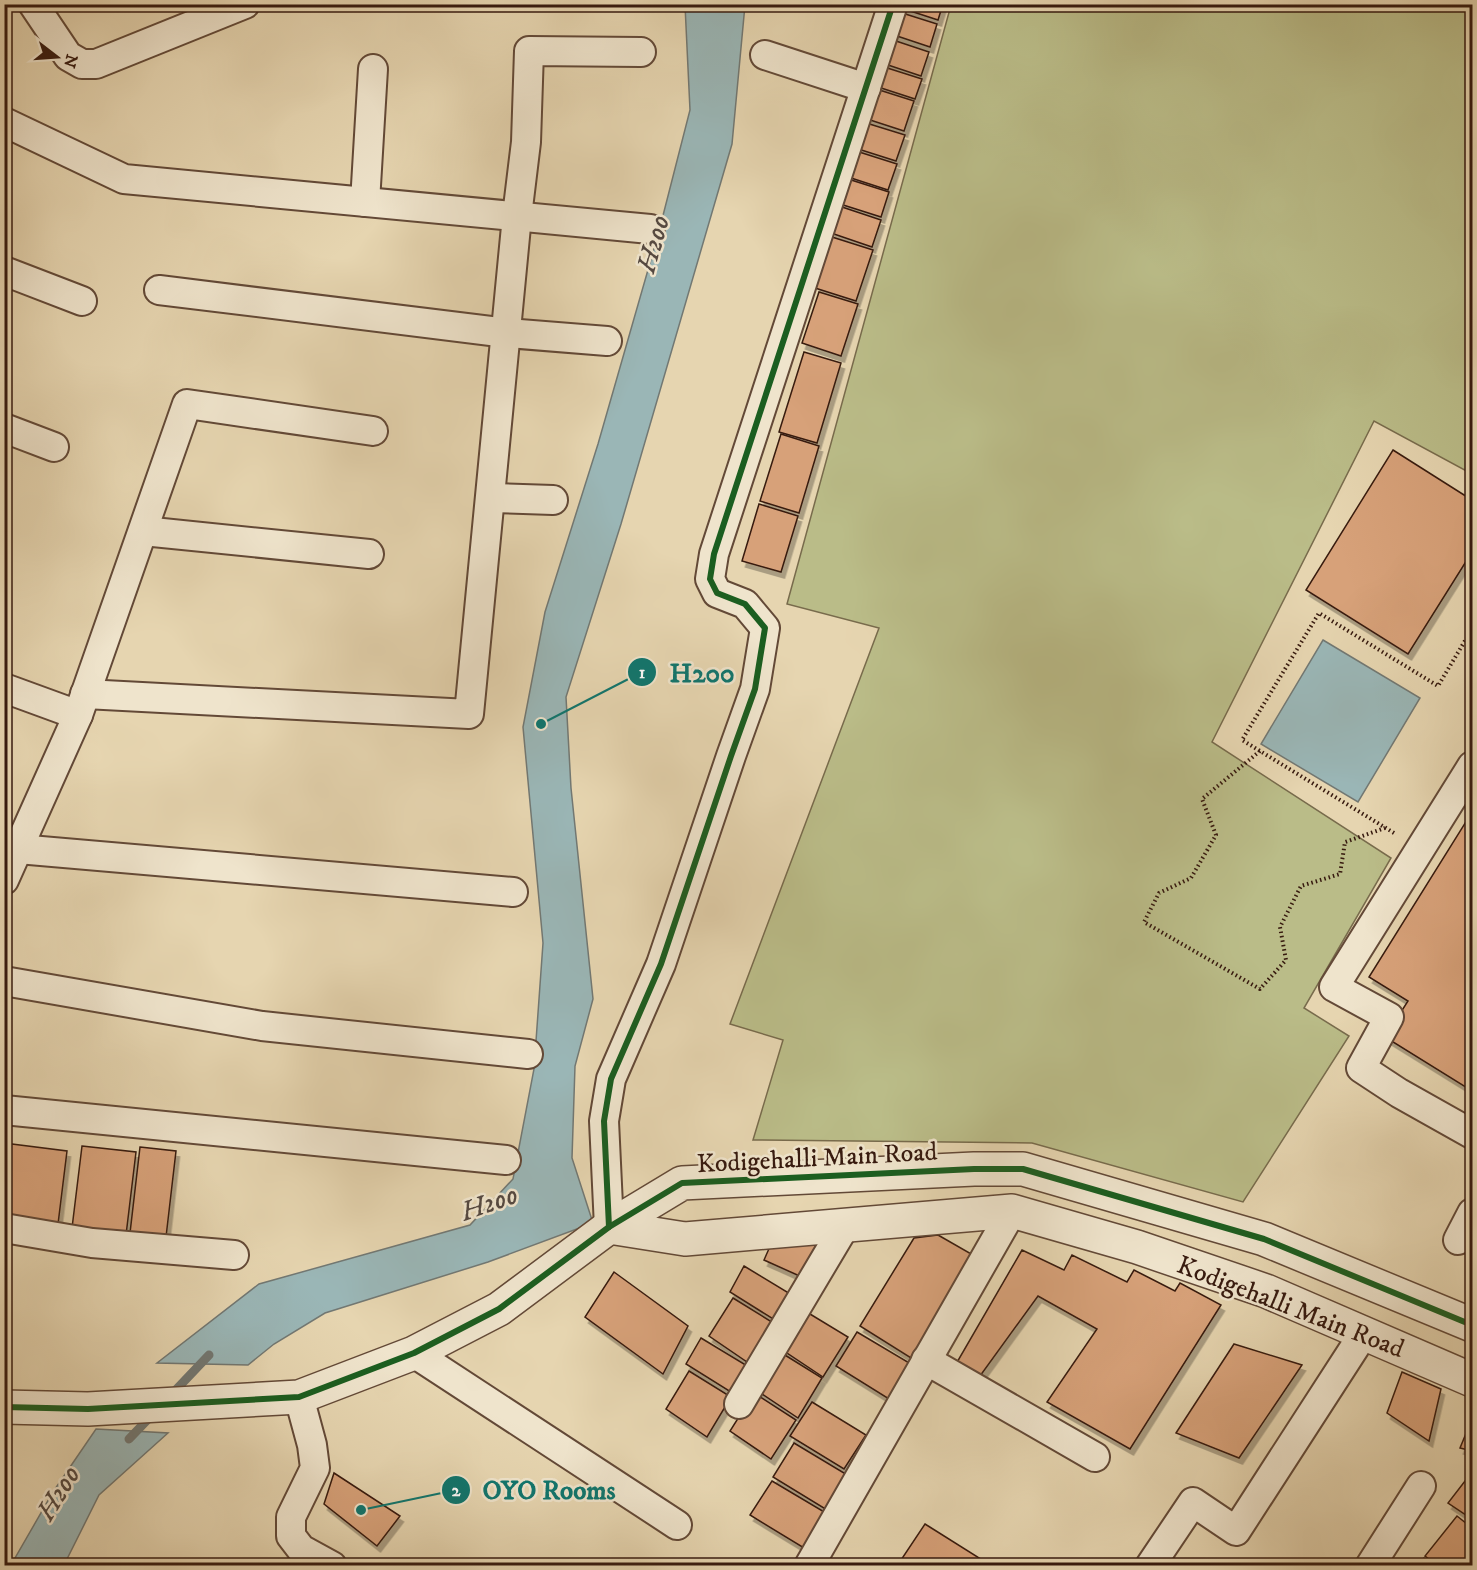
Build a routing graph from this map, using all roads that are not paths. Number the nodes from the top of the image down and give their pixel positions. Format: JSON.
{"nodes":[{"id":1,"x":33,"y":4,"type":"edge"},
{"id":2,"x":245,"y":4,"type":"edge"},
{"id":3,"x":892,"y":4,"type":"edge"},
{"id":4,"x":641,"y":51,"type":"dead end"},
{"id":5,"x":765,"y":54,"type":"dead end"},
{"id":6,"x":373,"y":69,"type":"dead end"},
{"id":7,"x":866,"y":88,"type":"junction"},
{"id":8,"x":4,"y":122,"type":"edge"},
{"id":9,"x":364,"y":202,"type":"junction"},
{"id":10,"x":517,"y":216,"type":"junction"},
{"id":11,"x":650,"y":229,"type":"dead end"},
{"id":12,"x":4,"y":271,"type":"edge"},
{"id":13,"x":159,"y":290,"type":"dead end"},
{"id":14,"x":82,"y":301,"type":"dead end"},
{"id":15,"x":507,"y":333,"type":"junction"},
{"id":16,"x":607,"y":341,"type":"dead end"},
{"id":17,"x":4,"y":428,"type":"edge"},
{"id":18,"x":374,"y":431,"type":"dead end"},
{"id":19,"x":54,"y":447,"type":"dead end"},
{"id":20,"x":491,"y":498,"type":"junction"},
{"id":21,"x":553,"y":500,"type":"dead end"},
{"id":22,"x":143,"y":531,"type":"junction"},
{"id":23,"x":369,"y":554,"type":"dead end"},
{"id":24,"x":4,"y":688,"type":"edge"},
{"id":25,"x":81,"y":704,"type":"junction"},
{"id":26,"x":1473,"y":766,"type":"edge"},
{"id":27,"x":18,"y":849,"type":"junction"},
{"id":28,"x":4,"y":880,"type":"edge"},
{"id":29,"x":513,"y":892,"type":"dead end"},
{"id":30,"x":4,"y":981,"type":"edge"},
{"id":31,"x":528,"y":1054,"type":"dead end"},
{"id":32,"x":4,"y":1110,"type":"edge"},
{"id":33,"x":1473,"y":1134,"type":"edge"},
{"id":34,"x":506,"y":1160,"type":"dead end"},
{"id":35,"x":1012,"y":1211,"type":"junction"},
{"id":36,"x":1473,"y":1213,"type":"edge"},
{"id":37,"x":846,"y":1224,"type":"junction"},
{"id":38,"x":609,"y":1227,"type":"junction"},
{"id":39,"x":4,"y":1228,"type":"edge"},
{"id":40,"x":1458,"y":1240,"type":"dead end"},
{"id":41,"x":234,"y":1255,"type":"dead end"},
{"id":42,"x":1346,"y":1272,"type":"junction"},
{"id":43,"x":1324,"y":1316,"type":"junction"},
{"id":44,"x":1473,"y":1325,"type":"edge"},
{"id":45,"x":1364,"y":1333,"type":"junction"},
{"id":46,"x":414,"y":1353,"type":"junction"},
{"id":47,"x":926,"y":1360,"type":"junction"},
{"id":48,"x":1473,"y":1380,"type":"edge"},
{"id":49,"x":287,"y":1397,"type":"junction"},
{"id":50,"x":739,"y":1404,"type":"dead end"},
{"id":51,"x":4,"y":1407,"type":"edge"},
{"id":52,"x":1095,"y":1457,"type":"dead end"},
{"id":53,"x":1421,"y":1486,"type":"dead end"},
{"id":54,"x":677,"y":1525,"type":"dead end"},
{"id":55,"x":332,"y":1566,"type":"edge"},
{"id":56,"x":809,"y":1566,"type":"edge"},
{"id":57,"x":1150,"y":1566,"type":"edge"},
{"id":58,"x":1370,"y":1566,"type":"edge"}],
"edges":[{"from":1,"to":2,"type":"street"},
{"from":3,"to":7,"type":"street"},
{"from":4,"to":10,"type":"street"},
{"from":5,"to":7,"type":"street"},
{"from":6,"to":9,"type":"street"},
{"from":7,"to":38,"type":"street"},
{"from":8,"to":9,"type":"street"},
{"from":9,"to":10,"type":"street"},
{"from":10,"to":11,"type":"street"},
{"from":10,"to":15,"type":"street"},
{"from":12,"to":14,"type":"street"},
{"from":13,"to":15,"type":"street"},
{"from":15,"to":16,"type":"street"},
{"from":15,"to":20,"type":"street"},
{"from":17,"to":19,"type":"street"},
{"from":18,"to":22,"type":"street"},
{"from":20,"to":21,"type":"street"},
{"from":20,"to":25,"type":"street"},
{"from":22,"to":23,"type":"street"},
{"from":22,"to":25,"type":"street"},
{"from":24,"to":25,"type":"street"},
{"from":25,"to":27,"type":"street"},
{"from":26,"to":33,"type":"street"},
{"from":27,"to":28,"type":"street"},
{"from":27,"to":29,"type":"street"},
{"from":30,"to":31,"type":"street"},
{"from":32,"to":34,"type":"street"},
{"from":35,"to":37,"type":"street","name":"Kodigehalli Main Road"},
{"from":35,"to":43,"type":"street","name":"Kodigehalli Main Road"},
{"from":35,"to":47,"type":"street"},
{"from":36,"to":40,"type":"street"},
{"from":37,"to":38,"type":"street","name":"Kodigehalli Main Road"},
{"from":37,"to":50,"type":"street"},
{"from":38,"to":42,"type":"street","name":"Kodigehalli Main Road"},
{"from":38,"to":46,"type":"street","name":"Kodigehalli Main Road"},
{"from":39,"to":41,"type":"street"},
{"from":42,"to":43,"type":"street"},
{"from":42,"to":44,"type":"street","name":"Kodigehalli Main Road"},
{"from":43,"to":45,"type":"street","name":"Kodigehalli Main Road"},
{"from":45,"to":48,"type":"street","name":"Kodigehalli Main Road"},
{"from":45,"to":57,"type":"street"},
{"from":46,"to":49,"type":"street","name":"Kodigehalli Main Road"},
{"from":46,"to":54,"type":"street"},
{"from":47,"to":52,"type":"street"},
{"from":47,"to":56,"type":"street"},
{"from":49,"to":51,"type":"street","name":"Kodigehalli Main Road"},
{"from":49,"to":55,"type":"street"},
{"from":53,"to":58,"type":"street"}]}
